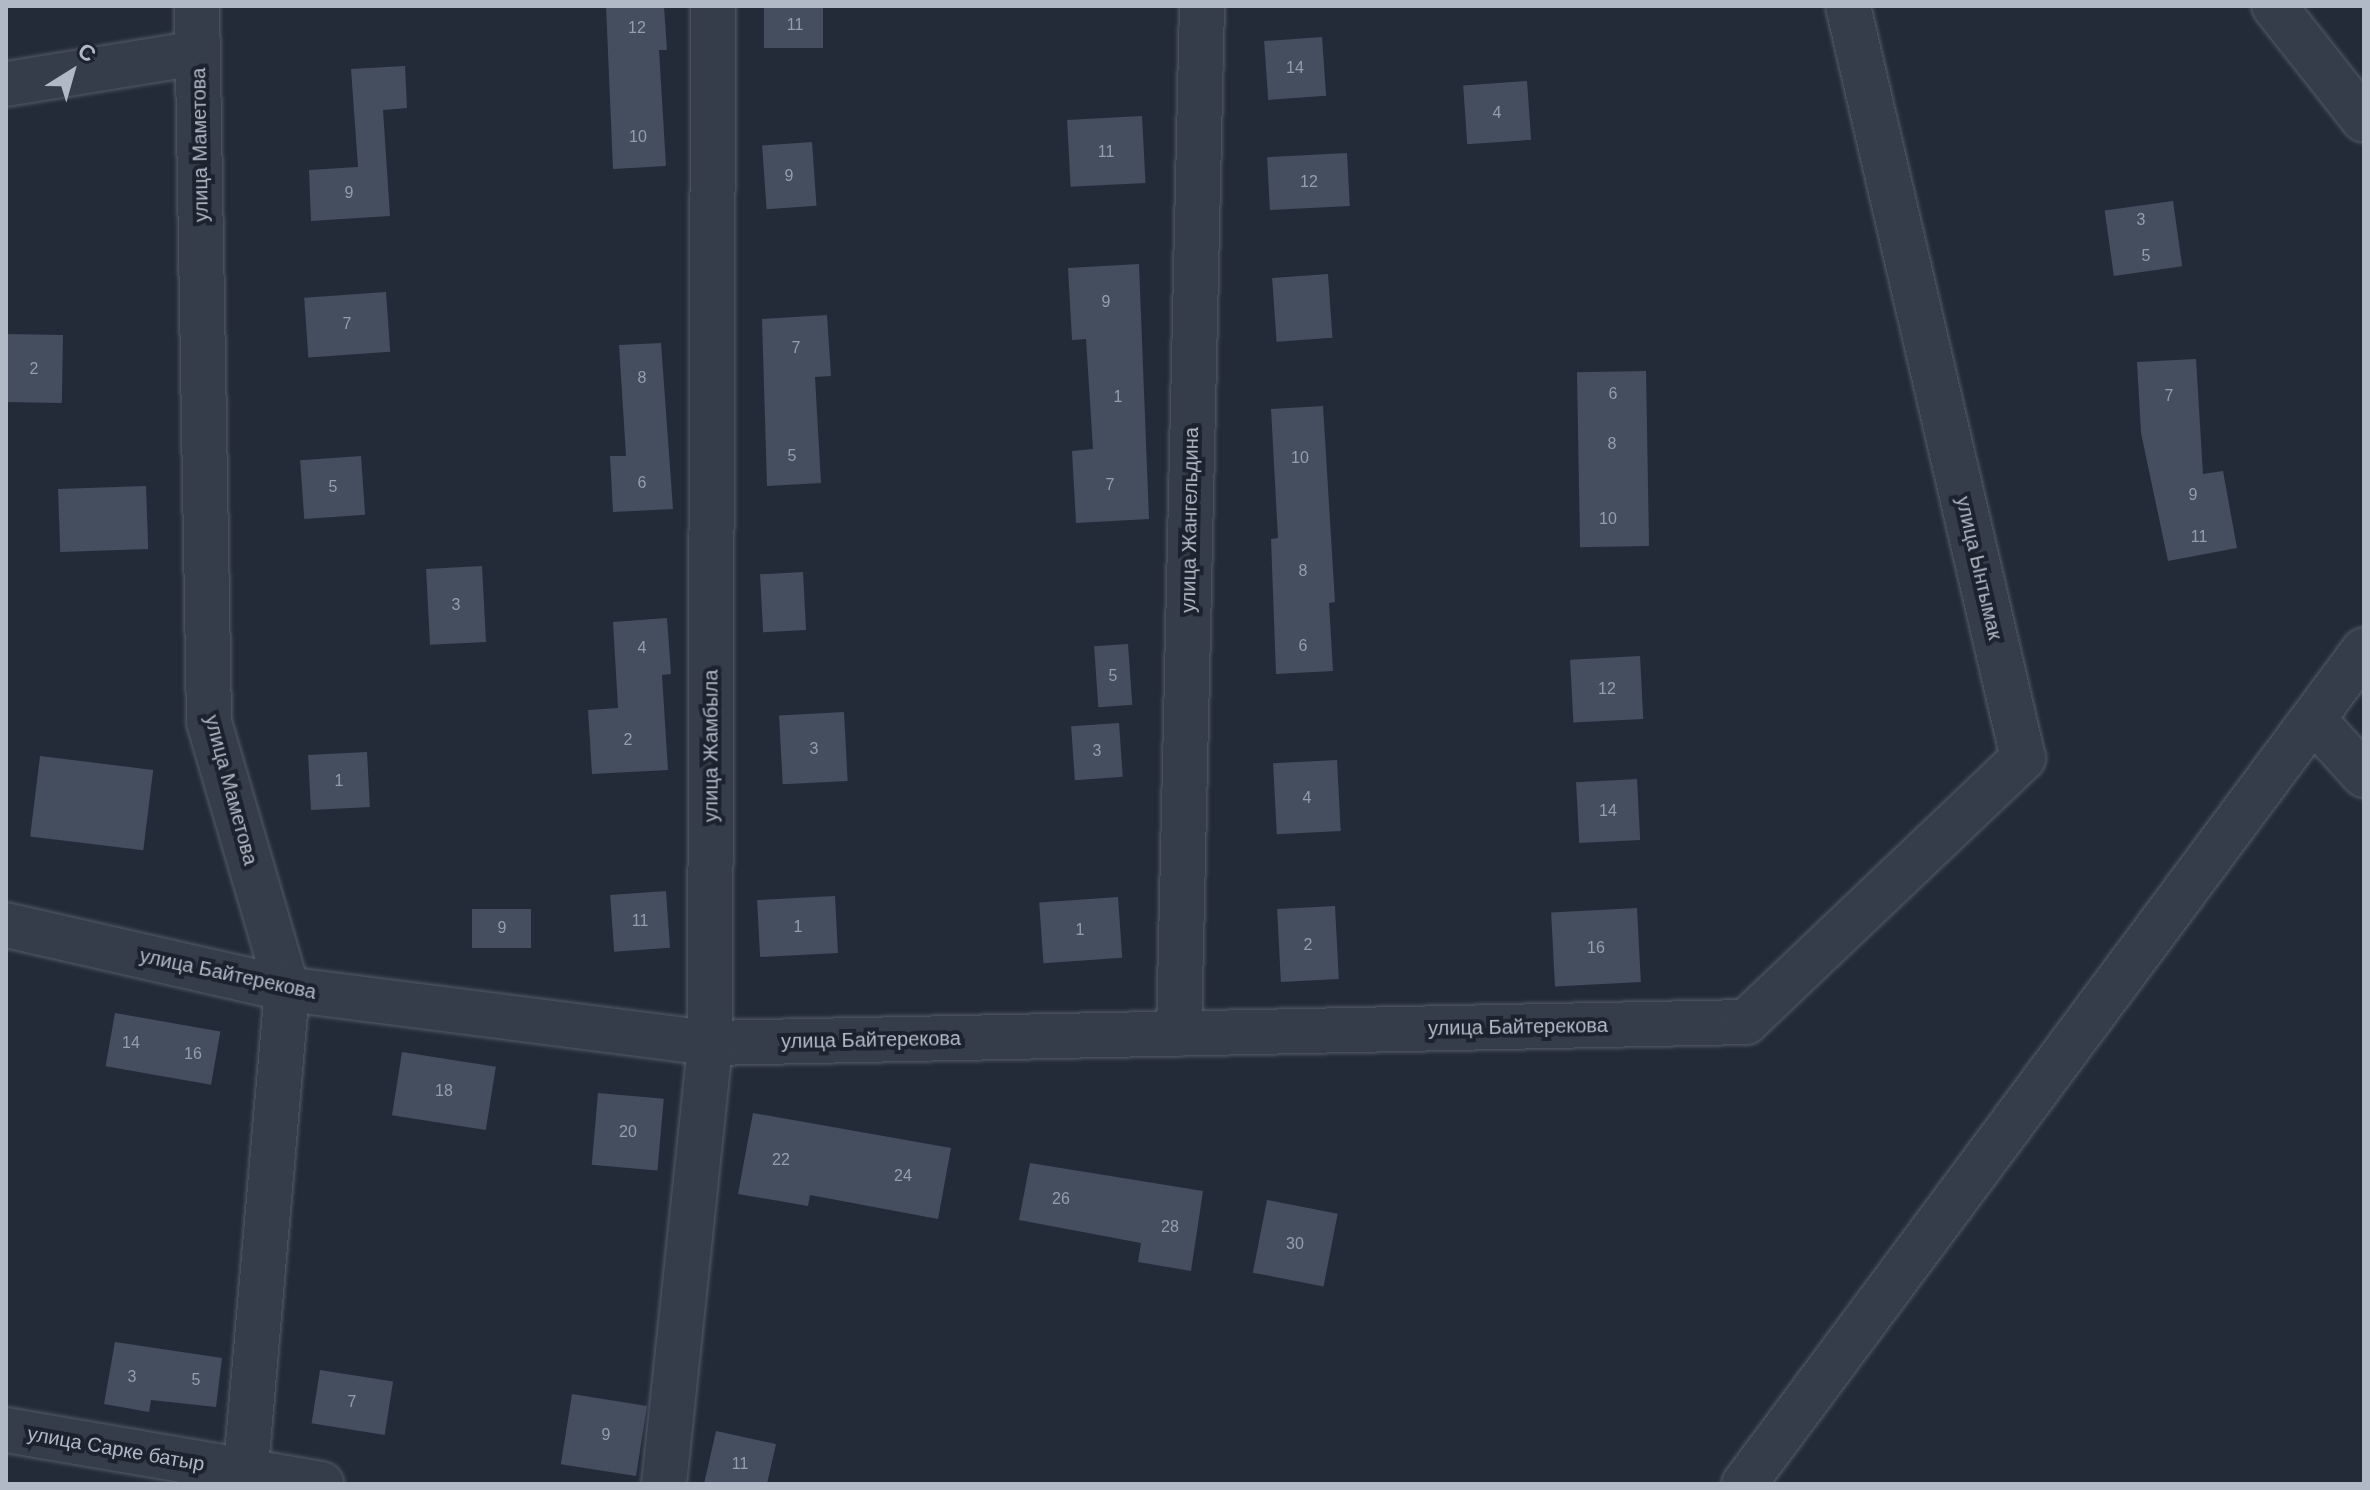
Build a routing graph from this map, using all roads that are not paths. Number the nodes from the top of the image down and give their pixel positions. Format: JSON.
{"nodes":[{"id":1,"x":197,"y":6,"type":"edge"},
{"id":2,"x":713,"y":6,"type":"edge"},
{"id":3,"x":1202,"y":6,"type":"edge"},
{"id":4,"x":1848,"y":6,"type":"edge"},
{"id":5,"x":2274,"y":6,"type":"edge"},
{"id":6,"x":198,"y":53,"type":"junction"},
{"id":7,"x":6,"y":84,"type":"edge"},
{"id":8,"x":2364,"y":120,"type":"edge"},
{"id":9,"x":2364,"y":650,"type":"edge"},
{"id":10,"x":2313,"y":719,"type":"junction"},
{"id":11,"x":2364,"y":775,"type":"edge"},
{"id":12,"x":6,"y":925,"type":"edge"},
{"id":13,"x":287,"y":989,"type":"junction"},
{"id":14,"x":1746,"y":1022,"type":"joint"},
{"id":15,"x":1179,"y":1034,"type":"junction"},
{"id":16,"x":710,"y":1043,"type":"junction"},
{"id":17,"x":6,"y":1430,"type":"edge"},
{"id":18,"x":246,"y":1471,"type":"junction"},
{"id":19,"x":321,"y":1484,"type":"edge"},
{"id":20,"x":664,"y":1484,"type":"edge"},
{"id":21,"x":1744,"y":1484,"type":"edge"}],
"edges":[{"from":1,"to":6,"type":"street","name":"улица Маметова"},
{"from":2,"to":16,"type":"street","name":"улица Жамбыла"},
{"from":3,"to":15,"type":"street","name":"улица Жангельдина"},
{"from":4,"to":14,"type":"street","name":"улица Ынтымак"},
{"from":5,"to":8,"type":"street"},
{"from":6,"to":7,"type":"street"},
{"from":6,"to":13,"type":"street","name":"улица Маметова"},
{"from":9,"to":10,"type":"street"},
{"from":10,"to":11,"type":"street"},
{"from":10,"to":21,"type":"street"},
{"from":12,"to":13,"type":"street","name":"улица Байтерекова"},
{"from":13,"to":16,"type":"street","name":"улица Байтерекова"},
{"from":13,"to":18,"type":"street","name":"улица Маметова"},
{"from":14,"to":15,"type":"street","name":"улица Байтерекова"},
{"from":15,"to":16,"type":"street","name":"улица Байтерекова"},
{"from":16,"to":20,"type":"street","name":"улица Жамбыла"},
{"from":17,"to":18,"type":"street","name":"улица Сарке батыр"},
{"from":18,"to":19,"type":"street","name":"улица Сарке батыр"}]}
